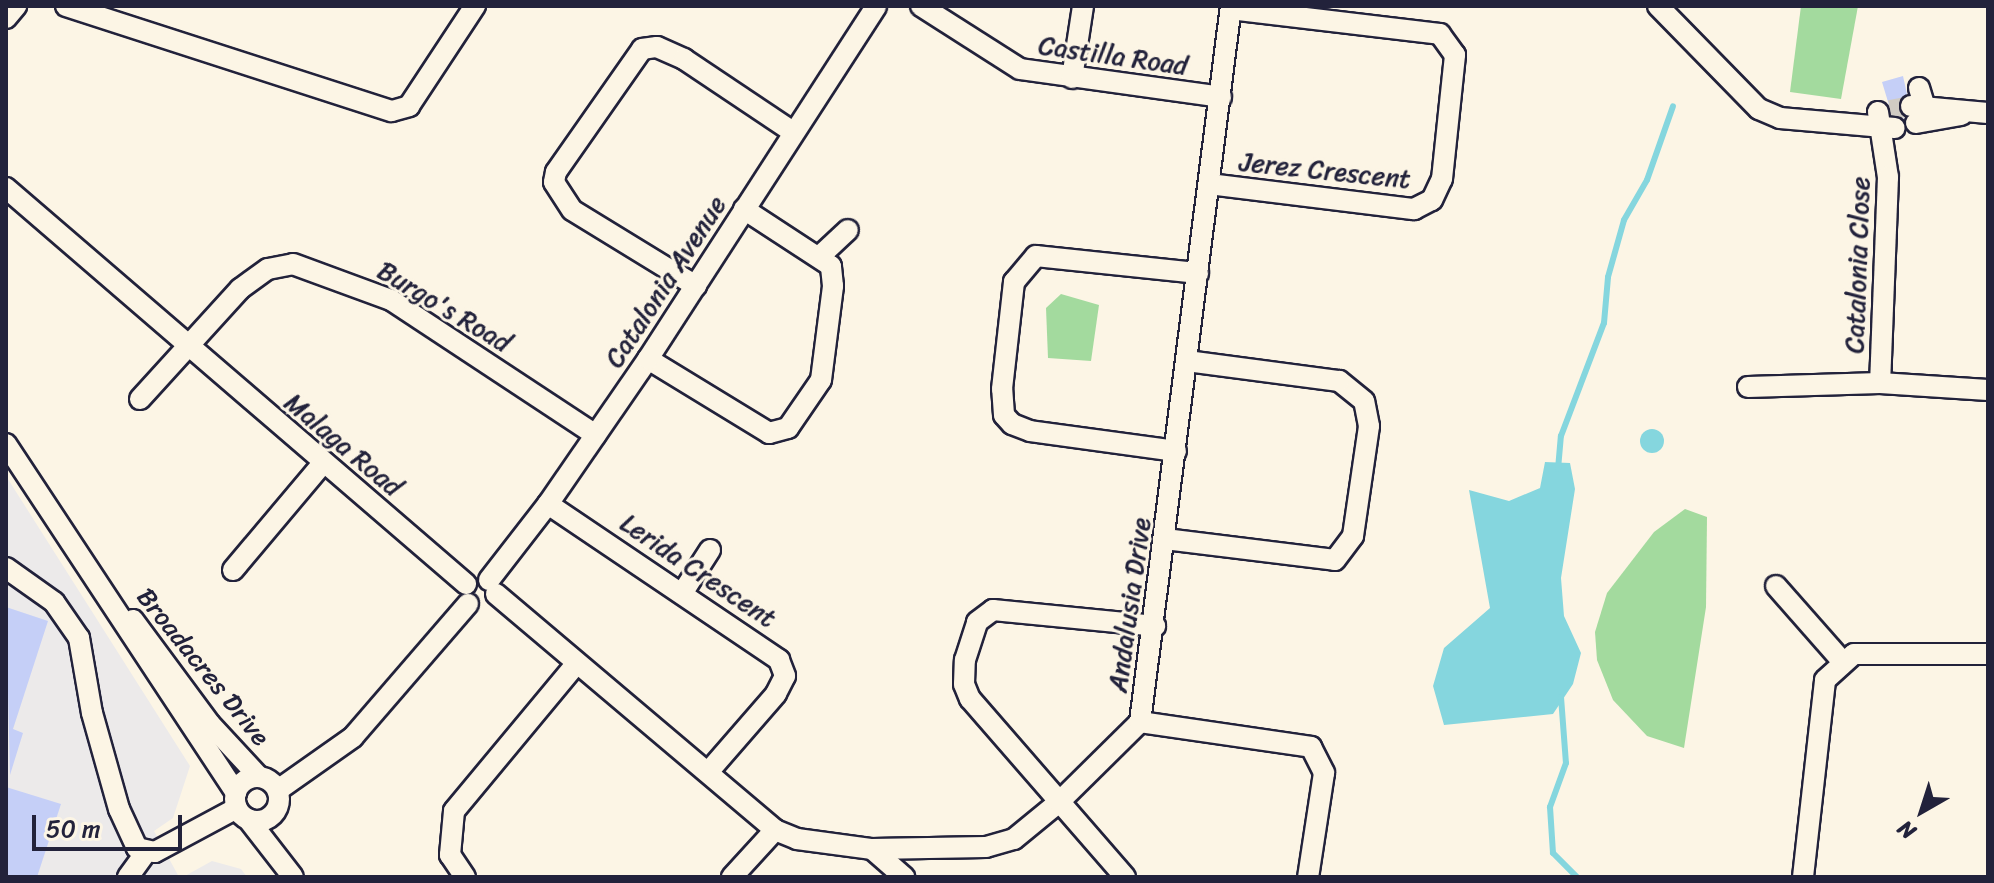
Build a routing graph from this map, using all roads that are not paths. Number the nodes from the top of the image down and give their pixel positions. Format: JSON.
{"nodes":[{"id":1,"x":16,"y":6,"type":"edge"},
{"id":2,"x":66,"y":6,"type":"edge"},
{"id":3,"x":474,"y":6,"type":"edge"},
{"id":4,"x":876,"y":6,"type":"edge"},
{"id":5,"x":921,"y":6,"type":"edge"},
{"id":6,"x":1083,"y":6,"type":"edge"},
{"id":7,"x":1658,"y":6,"type":"edge"},
{"id":8,"x":1231,"y":7,"type":"edge"},
{"id":9,"x":6,"y":18,"type":"edge"},
{"id":10,"x":1072,"y":78,"type":"junction"},
{"id":11,"x":1221,"y":97,"type":"junction"},
{"id":12,"x":1920,"y":109,"type":"tunnel mouth"},
{"id":13,"x":1978,"y":113,"type":"edge"},
{"id":14,"x":793,"y":132,"type":"junction"},
{"id":15,"x":1209,"y":184,"type":"junction"},
{"id":16,"x":6,"y":188,"type":"edge"},
{"id":17,"x":744,"y":209,"type":"junction"},
{"id":18,"x":848,"y":230,"type":"dead end"},
{"id":19,"x":820,"y":256,"type":"junction"},
{"id":20,"x":1198,"y":273,"type":"junction"},
{"id":21,"x":696,"y":286,"type":"junction"},
{"id":22,"x":186,"y":347,"type":"junction"},
{"id":23,"x":648,"y":359,"type":"junction"},
{"id":24,"x":1187,"y":361,"type":"junction"},
{"id":25,"x":1880,"y":383,"type":"junction"},
{"id":26,"x":1748,"y":387,"type":"dead end"},
{"id":27,"x":1988,"y":390,"type":"edge"},
{"id":28,"x":140,"y":399,"type":"dead end"},
{"id":29,"x":596,"y":435,"type":"junction"},
{"id":30,"x":6,"y":444,"type":"edge"},
{"id":31,"x":1176,"y":451,"type":"junction"},
{"id":32,"x":323,"y":463,"type":"junction"},
{"id":33,"x":548,"y":504,"type":"junction"},
{"id":34,"x":1165,"y":539,"type":"junction"},
{"id":35,"x":710,"y":550,"type":"dead end"},
{"id":36,"x":6,"y":568,"type":"edge"},
{"id":37,"x":233,"y":570,"type":"dead end"},
{"id":38,"x":1776,"y":586,"type":"dead end"},
{"id":39,"x":492,"y":587,"type":"junction"},
{"id":40,"x":106,"y":591,"type":"junction"},
{"id":41,"x":683,"y":592,"type":"junction"},
{"id":42,"x":467,"y":594,"type":"junction"},
{"id":43,"x":1155,"y":626,"type":"junction"},
{"id":44,"x":1988,"y":654,"type":"edge"},
{"id":45,"x":1843,"y":662,"type":"junction"},
{"id":46,"x":577,"y":663,"type":"junction"},
{"id":47,"x":1140,"y":722,"type":"junction"},
{"id":48,"x":709,"y":771,"type":"junction"},
{"id":49,"x":259,"y":777,"type":"junction"},
{"id":50,"x":278,"y":790,"type":"junction"},
{"id":51,"x":1059,"y":802,"type":"junction"},
{"id":52,"x":240,"y":807,"type":"junction"},
{"id":53,"x":276,"y":812,"type":"junction"},
{"id":54,"x":775,"y":830,"type":"junction"},
{"id":55,"x":274,"y":847,"type":"junction"},
{"id":56,"x":872,"y":849,"type":"junction"},
{"id":57,"x":146,"y":852,"type":"junction"},
{"id":58,"x":128,"y":877,"type":"edge"},
{"id":59,"x":293,"y":877,"type":"edge"},
{"id":60,"x":465,"y":877,"type":"edge"},
{"id":61,"x":732,"y":877,"type":"edge"},
{"id":62,"x":904,"y":877,"type":"edge"},
{"id":63,"x":1125,"y":877,"type":"edge"},
{"id":64,"x":1308,"y":877,"type":"edge"},
{"id":65,"x":1803,"y":877,"type":"edge"}],
"edges":[{"from":1,"to":9,"type":"street"},
{"from":2,"to":3,"type":"street"},
{"from":4,"to":14,"type":"street","name":"Catalonia Avenue"},
{"from":5,"to":10,"type":"street","name":"Castilla Road"},
{"from":6,"to":10,"type":"street"},
{"from":7,"to":25,"type":"street","name":"Catalonia Close"},
{"from":8,"to":11,"type":"street","name":"Andalusia Drive"},
{"from":8,"to":15,"type":"street","name":"Jerez Crescent"},
{"from":10,"to":11,"type":"street","name":"Castilla Road"},
{"from":11,"to":15,"type":"street","name":"Andalusia Drive"},
{"from":12,"to":13,"type":"street"},
{"from":14,"to":17,"type":"street","name":"Catalonia Avenue"},
{"from":14,"to":21,"type":"street"},
{"from":15,"to":20,"type":"street","name":"Andalusia Drive"},
{"from":16,"to":22,"type":"street","name":"Malaga Road"},
{"from":17,"to":19,"type":"street"},
{"from":17,"to":21,"type":"street","name":"Catalonia Avenue"},
{"from":18,"to":19,"type":"street"},
{"from":19,"to":23,"type":"street"},
{"from":20,"to":24,"type":"street","name":"Andalusia Drive"},
{"from":20,"to":31,"type":"street"},
{"from":21,"to":23,"type":"street","name":"Catalonia Avenue"},
{"from":22,"to":28,"type":"street"},
{"from":22,"to":29,"type":"street","name":"Burgo's Road"},
{"from":22,"to":32,"type":"street","name":"Malaga Road"},
{"from":23,"to":29,"type":"street","name":"Catalonia Avenue"},
{"from":24,"to":31,"type":"street","name":"Andalusia Drive"},
{"from":24,"to":34,"type":"street"},
{"from":25,"to":26,"type":"street","name":"Catalonia Close"},
{"from":25,"to":27,"type":"street"},
{"from":29,"to":33,"type":"street","name":"Catalonia Avenue"},
{"from":30,"to":40,"type":"street","name":"Broadacres Drive"},
{"from":31,"to":34,"type":"street","name":"Andalusia Drive"},
{"from":32,"to":37,"type":"street"},
{"from":32,"to":42,"type":"street","name":"Malaga Road"},
{"from":33,"to":39,"type":"street","name":"Catalonia Avenue"},
{"from":33,"to":41,"type":"street","name":"Lerida Crescent"},
{"from":34,"to":43,"type":"street","name":"Andalusia Drive"},
{"from":35,"to":41,"type":"street"},
{"from":36,"to":57,"type":"street"},
{"from":38,"to":45,"type":"street"},
{"from":39,"to":42,"type":"street"},
{"from":39,"to":42,"type":"street"},
{"from":39,"to":46,"type":"street","name":"Andalusia Drive"},
{"from":40,"to":49,"type":"street","name":"Broadacres Drive"},
{"from":40,"to":52,"type":"street","name":"Broadacres Drive"},
{"from":41,"to":48,"type":"street","name":"Lerida Crescent"},
{"from":42,"to":50,"type":"street"},
{"from":43,"to":47,"type":"street","name":"Andalusia Drive"},
{"from":43,"to":51,"type":"street"},
{"from":44,"to":45,"type":"street"},
{"from":45,"to":65,"type":"street"},
{"from":46,"to":48,"type":"street","name":"Andalusia Drive"},
{"from":46,"to":60,"type":"street"},
{"from":47,"to":51,"type":"street","name":"Andalusia Drive"},
{"from":47,"to":64,"type":"street"},
{"from":48,"to":54,"type":"street","name":"Andalusia Drive"},
{"from":49,"to":50,"type":"street","name":"Broadacres Drive"},
{"from":49,"to":52,"type":"street","name":"Broadacres Drive"},
{"from":50,"to":53,"type":"street"},
{"from":51,"to":56,"type":"street","name":"Andalusia Drive"},
{"from":51,"to":63,"type":"street"},
{"from":52,"to":53,"type":"street"},
{"from":52,"to":55,"type":"street","name":"Broadacres Drive"},
{"from":52,"to":57,"type":"street"},
{"from":53,"to":55,"type":"street"},
{"from":54,"to":56,"type":"street","name":"Andalusia Drive"},
{"from":54,"to":61,"type":"street"},
{"from":55,"to":59,"type":"street","name":"Broadacres Drive"},
{"from":56,"to":62,"type":"street"},
{"from":57,"to":58,"type":"street"}]}
